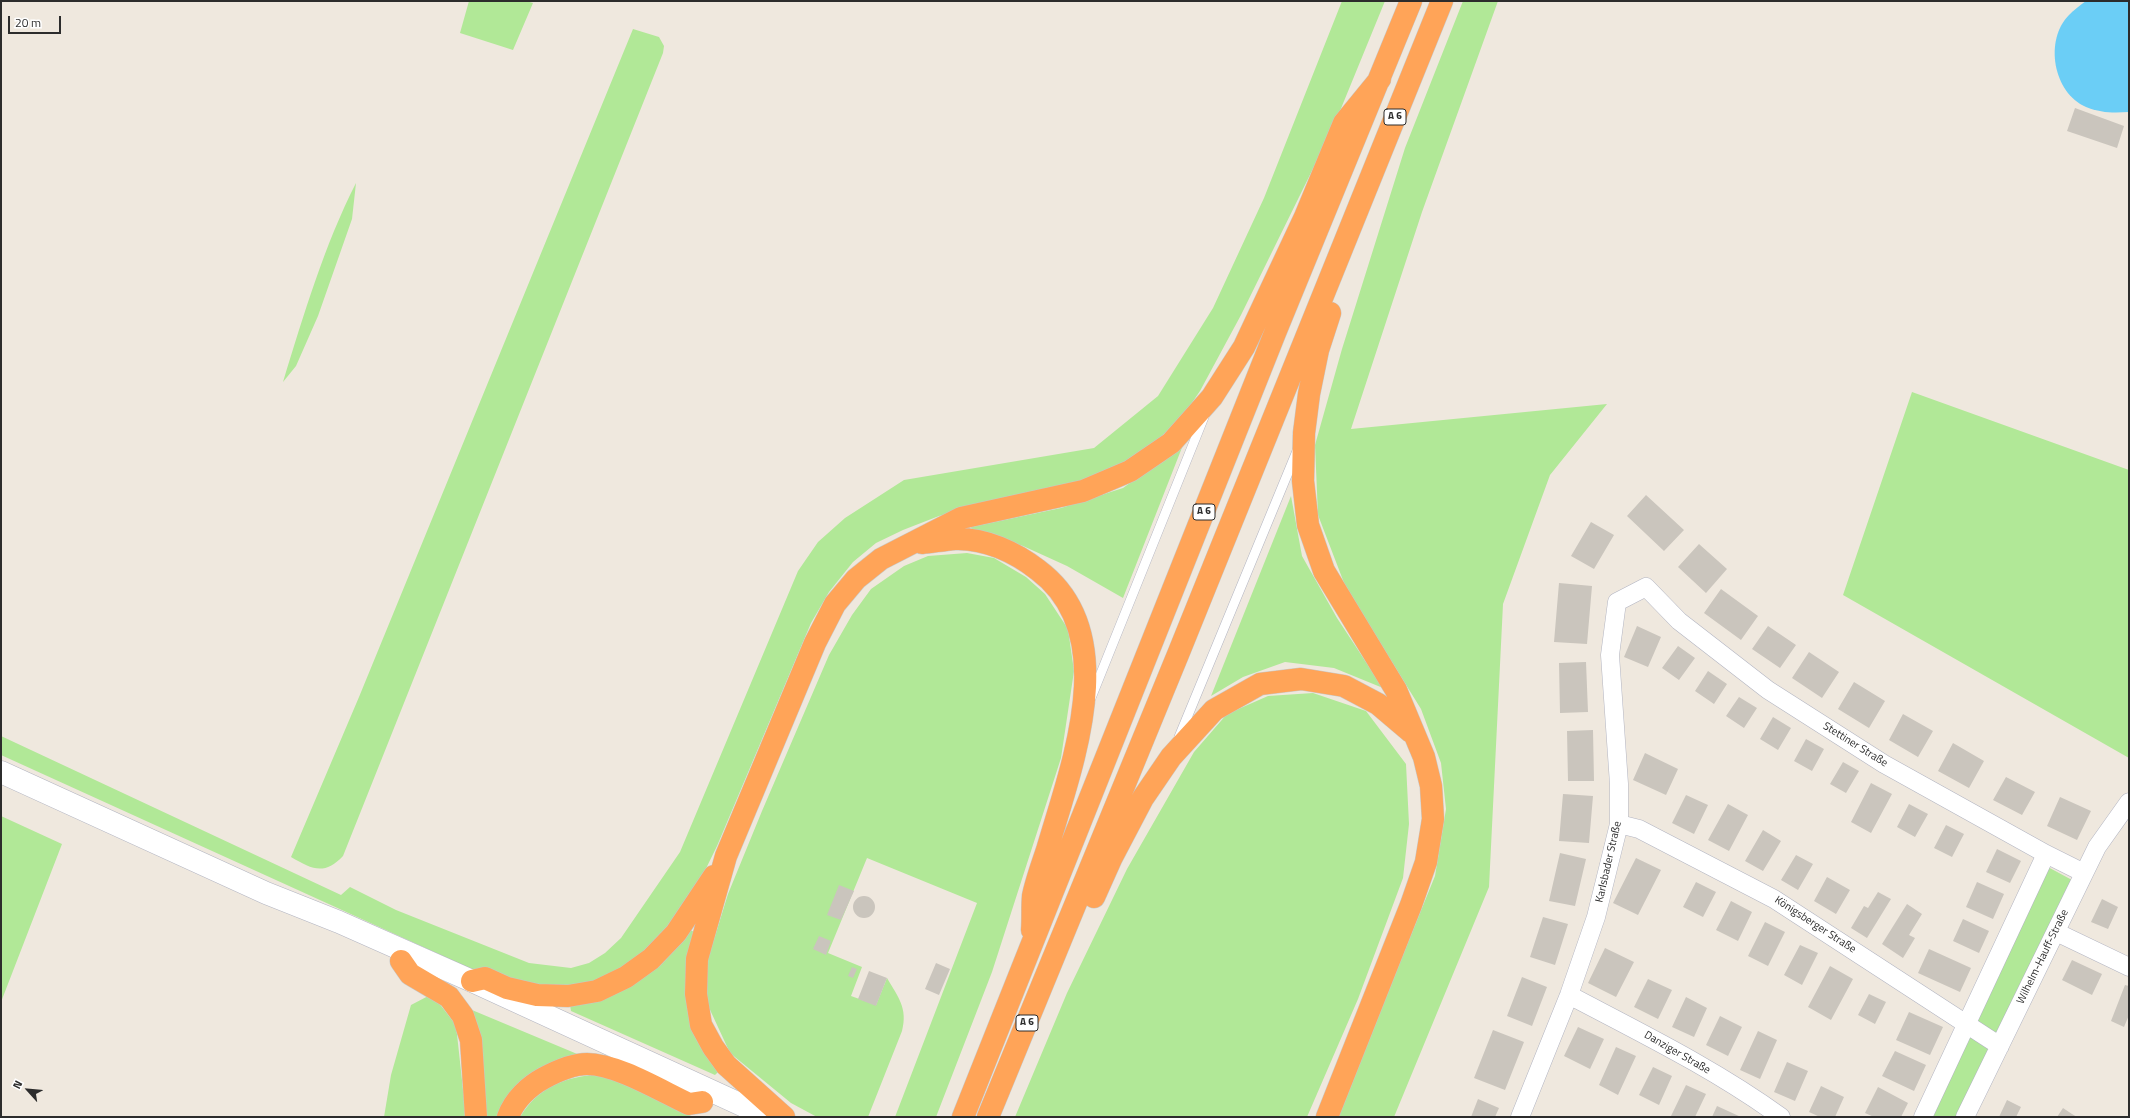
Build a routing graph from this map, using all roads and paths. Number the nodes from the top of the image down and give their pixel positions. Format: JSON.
{"nodes":[{"id":1,"x":1412,"y":1,"type":"edge"},
{"id":2,"x":1442,"y":1,"type":"edge"},
{"id":3,"x":1380,"y":79,"type":"junction"},
{"id":4,"x":1348,"y":234,"type":"junction"},
{"id":5,"x":1212,"y":397,"type":"junction"},
{"id":6,"x":1304,"y":433,"type":"junction"},
{"id":7,"x":904,"y":545,"type":"junction"},
{"id":8,"x":1646,"y":587,"type":"joint"},
{"id":9,"x":1081,"y":724,"type":"junction"},
{"id":10,"x":1413,"y":733,"type":"junction"},
{"id":11,"x":1171,"y":757,"type":"junction"},
{"id":12,"x":1,"y":772,"type":"edge"},
{"id":13,"x":2129,"y":802,"type":"edge"},
{"id":14,"x":1619,"y":824,"type":"junction"},
{"id":15,"x":2046,"y":854,"type":"junction"},
{"id":16,"x":726,"y":856,"type":"junction"},
{"id":17,"x":2084,"y":873,"type":"junction"},
{"id":18,"x":266,"y":893,"type":"junction"},
{"id":19,"x":1066,"y":929,"type":"junction"},
{"id":20,"x":2056,"y":932,"type":"junction"},
{"id":21,"x":1032,"y":946,"type":"junction"},
{"id":22,"x":401,"y":961,"type":"junction"},
{"id":23,"x":2129,"y":967,"type":"edge"},
{"id":24,"x":472,"y":982,"type":"junction"},
{"id":25,"x":1569,"y":995,"type":"junction"},
{"id":26,"x":1967,"y":1024,"type":"junction"},
{"id":27,"x":2000,"y":1046,"type":"junction"},
{"id":28,"x":702,"y":1102,"type":"junction"},
{"id":29,"x":1327,"y":1113,"type":"edge"},
{"id":30,"x":476,"y":1117,"type":"edge"},
{"id":31,"x":508,"y":1117,"type":"edge"},
{"id":32,"x":734,"y":1117,"type":"edge"},
{"id":33,"x":768,"y":1117,"type":"edge"},
{"id":34,"x":784,"y":1117,"type":"edge"},
{"id":35,"x":963,"y":1117,"type":"edge"},
{"id":36,"x":988,"y":1117,"type":"edge"},
{"id":37,"x":1520,"y":1117,"type":"edge"},
{"id":38,"x":1781,"y":1117,"type":"edge"},
{"id":39,"x":1923,"y":1117,"type":"edge"},
{"id":40,"x":1966,"y":1117,"type":"edge"}],
"edges":[{"from":1,"to":3,"type":"highway","number":"A 6"},
{"from":2,"to":4,"type":"highway","number":"A 6"},
{"from":3,"to":5,"type":"highway"},
{"from":3,"to":21,"type":"highway","number":"A 6"},
{"from":4,"to":6,"type":"highway"},
{"from":4,"to":19,"type":"highway","number":"A 6"},
{"from":5,"to":7,"type":"highway"},
{"from":5,"to":9,"type":"lane"},
{"from":6,"to":10,"type":"highway"},
{"from":6,"to":11,"type":"lane"},
{"from":7,"to":9,"type":"highway"},
{"from":7,"to":16,"type":"highway"},
{"from":8,"to":14,"type":"street","name":"Karlsbader Straße"},
{"from":8,"to":15,"type":"street","name":"Stettiner Straße"},
{"from":9,"to":21,"type":"highway"},
{"from":10,"to":11,"type":"highway"},
{"from":10,"to":29,"type":"highway"},
{"from":11,"to":19,"type":"highway"},
{"from":12,"to":18,"type":"main road"},
{"from":13,"to":17,"type":"street","name":"Wilhelm-Hauff-Straße"},
{"from":14,"to":25,"type":"street","name":"Karlsbader Straße"},
{"from":14,"to":26,"type":"street","name":"Königsberger Straße"},
{"from":15,"to":17,"type":"street","name":"Stettiner Straße"},
{"from":15,"to":26,"type":"street"},
{"from":16,"to":24,"type":"highway"},
{"from":16,"to":34,"type":"highway"},
{"from":17,"to":20,"type":"street","name":"Wilhelm-Hauff-Straße"},
{"from":18,"to":22,"type":"main road"},
{"from":18,"to":24,"type":"main road"},
{"from":19,"to":36,"type":"highway","number":"A 6"},
{"from":20,"to":23,"type":"street"},
{"from":20,"to":27,"type":"street","name":"Wilhelm-Hauff-Straße"},
{"from":21,"to":35,"type":"highway","number":"A 6"},
{"from":22,"to":28,"type":"main road"},
{"from":22,"to":30,"type":"highway"},
{"from":24,"to":33,"type":"main road"},
{"from":25,"to":37,"type":"street","name":"Karlsbader Straße"},
{"from":25,"to":38,"type":"street","name":"Danziger Straße"},
{"from":26,"to":27,"type":"street","name":"Königsberger Straße"},
{"from":26,"to":39,"type":"street"},
{"from":27,"to":40,"type":"street","name":"Wilhelm-Hauff-Straße"},
{"from":28,"to":31,"type":"highway"},
{"from":28,"to":32,"type":"main road"}]}
